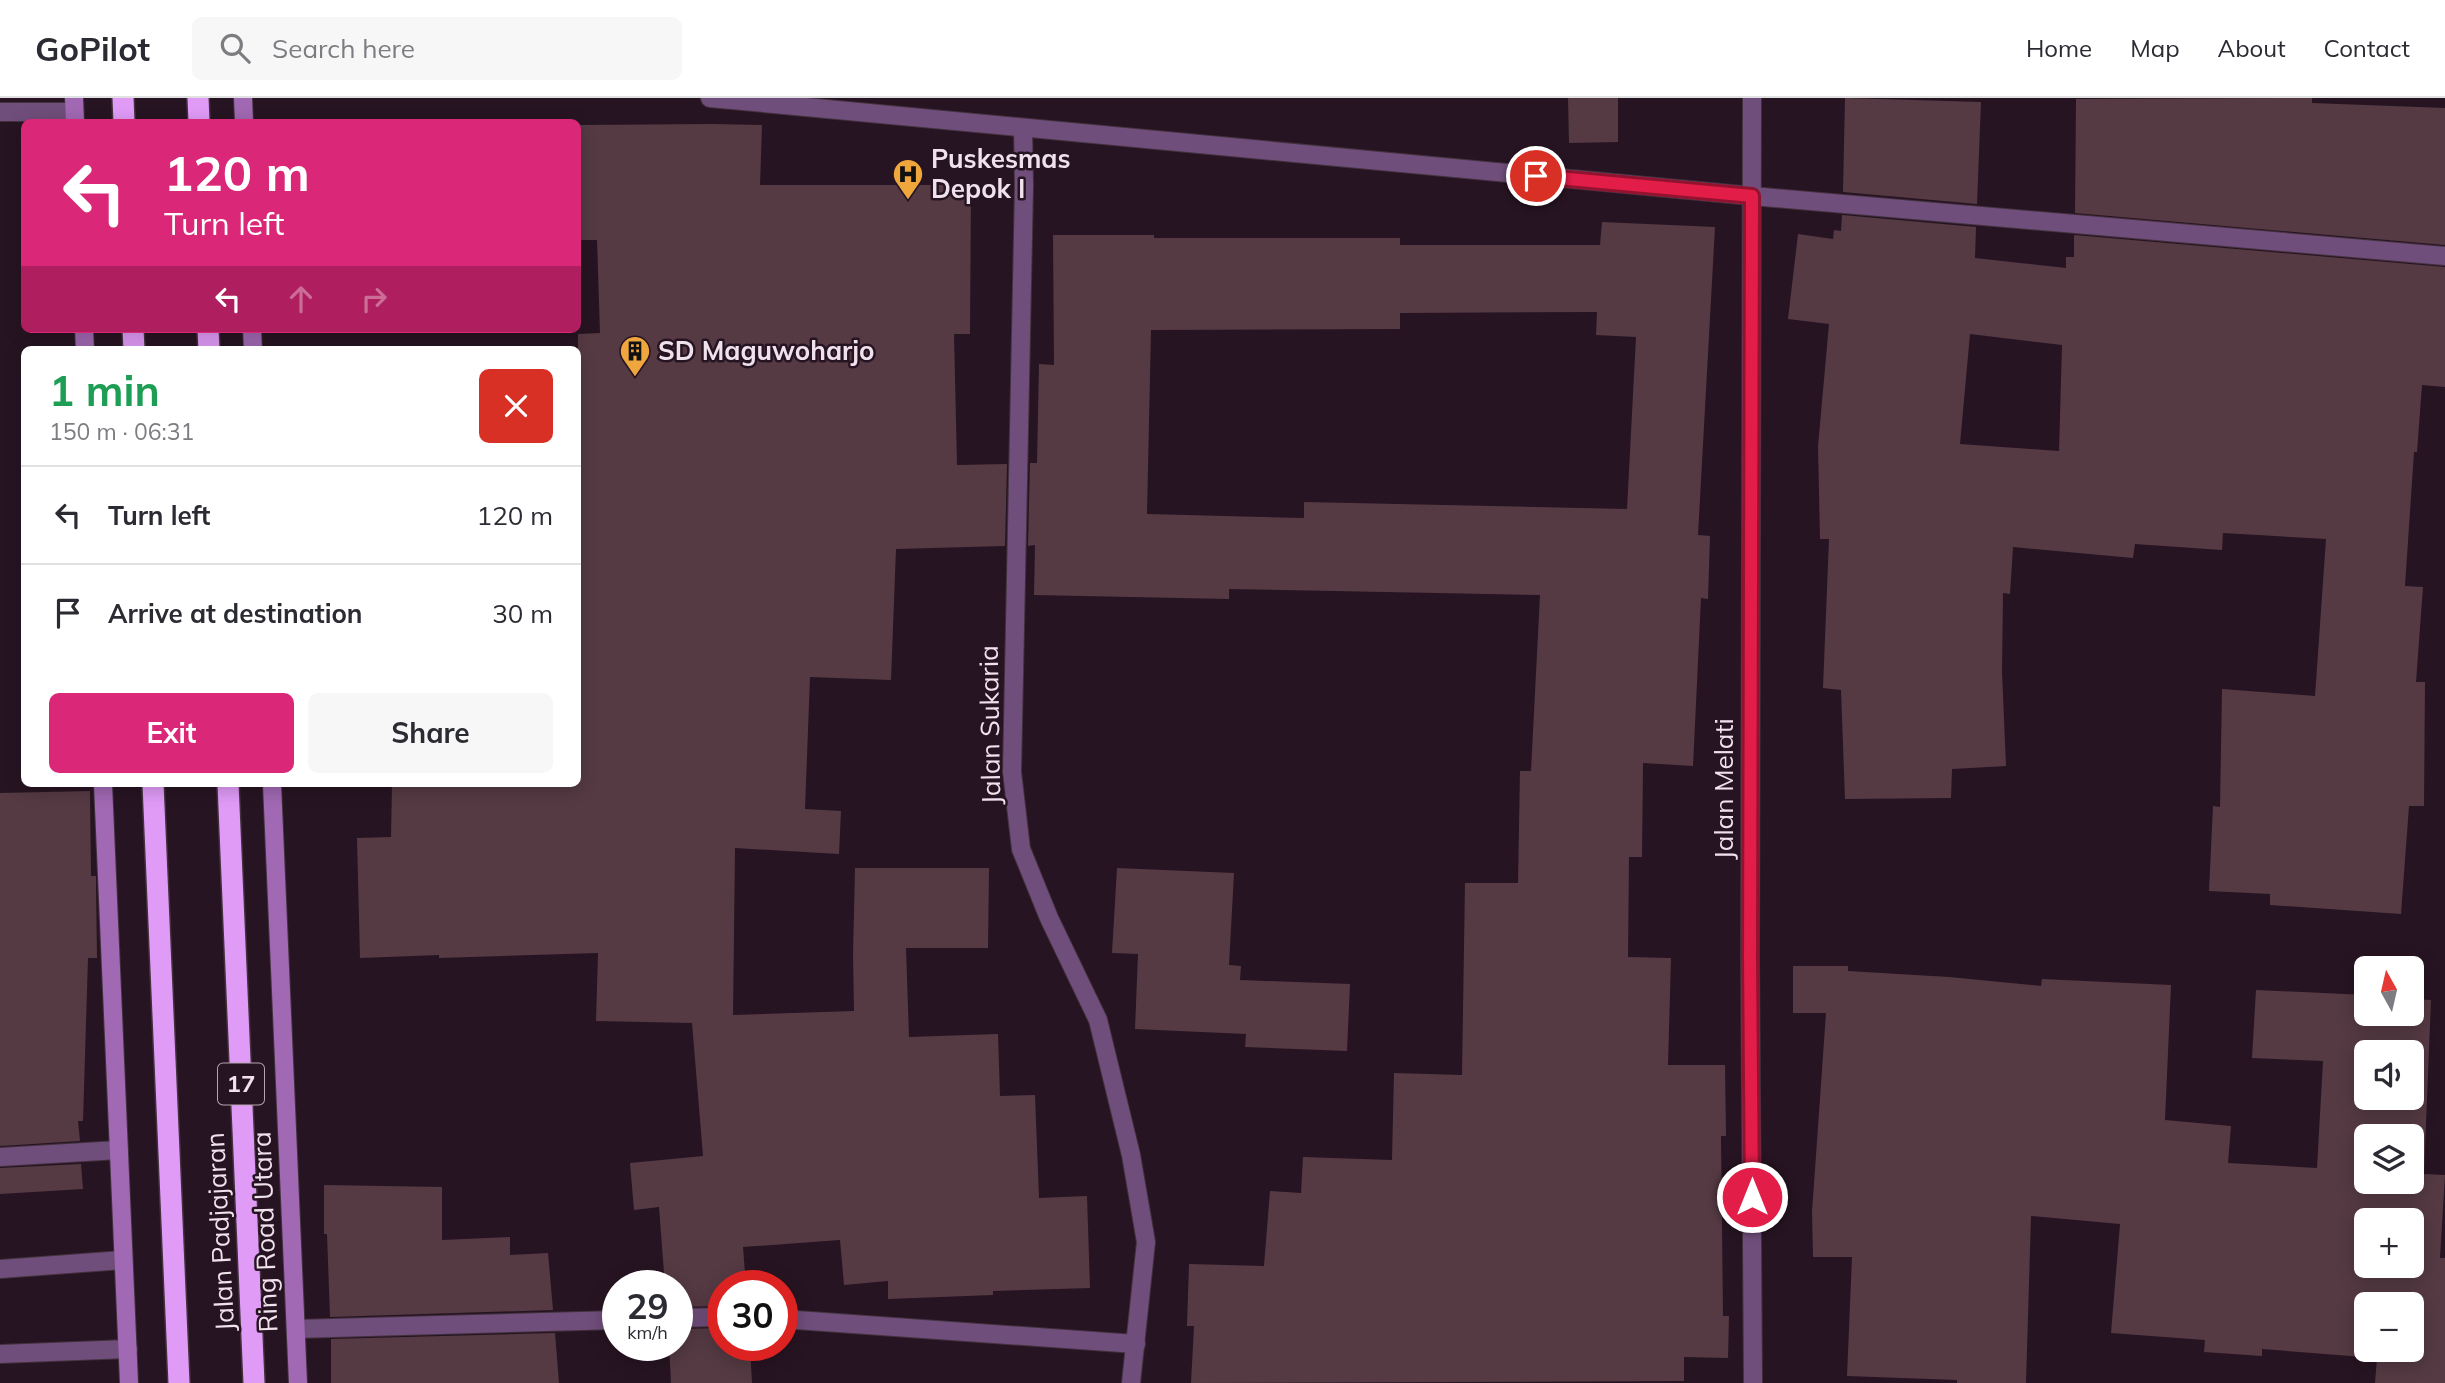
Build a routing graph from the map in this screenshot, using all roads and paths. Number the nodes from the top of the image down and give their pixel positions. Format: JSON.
{"nodes":[{"id":1,"x":123,"y":98,"type":"edge"},
{"id":2,"x":198,"y":98,"type":"edge"},
{"id":3,"x":243,"y":98,"type":"edge"},
{"id":4,"x":710,"y":98,"type":"edge"},
{"id":5,"x":1752,"y":98,"type":"edge"},
{"id":6,"x":74,"y":111,"type":"edge"},
{"id":7,"x":0,"y":112,"type":"edge"},
{"id":8,"x":124,"y":119,"type":"edge"},
{"id":9,"x":199,"y":119,"type":"edge"},
{"id":10,"x":244,"y":119,"type":"edge"},
{"id":11,"x":1023,"y":128,"type":"junction"},
{"id":12,"x":1752,"y":196,"type":"junction"},
{"id":13,"x":2445,"y":256,"type":"edge"},
{"id":14,"x":103,"y":787,"type":"edge"},
{"id":15,"x":153,"y":787,"type":"edge"},
{"id":16,"x":228,"y":787,"type":"edge"},
{"id":17,"x":272,"y":787,"type":"edge"},
{"id":18,"x":119,"y":1150,"type":"junction"},
{"id":19,"x":0,"y":1157,"type":"edge"},
{"id":20,"x":123,"y":1260,"type":"junction"},
{"id":21,"x":0,"y":1269,"type":"edge"},
{"id":22,"x":602,"y":1320,"type":"edge"},
{"id":23,"x":798,"y":1321,"type":"edge"},
{"id":24,"x":296,"y":1329,"type":"junction"},
{"id":25,"x":1136,"y":1344,"type":"junction"},
{"id":26,"x":128,"y":1349,"type":"junction"},
{"id":27,"x":0,"y":1354,"type":"edge"},
{"id":28,"x":129,"y":1383,"type":"edge"},
{"id":29,"x":179,"y":1383,"type":"edge"},
{"id":30,"x":254,"y":1383,"type":"edge"},
{"id":31,"x":298,"y":1383,"type":"edge"},
{"id":32,"x":1132,"y":1383,"type":"edge"},
{"id":33,"x":1753,"y":1383,"type":"edge"}],
"edges":[{"from":1,"to":8,"type":"highway"},
{"from":2,"to":9,"type":"highway"},
{"from":3,"to":10,"type":"street"},
{"from":4,"to":11,"type":"street"},
{"from":5,"to":12,"type":"street","name":"Jalan Melati"},
{"from":6,"to":7,"type":"street"},
{"from":11,"to":12,"type":"street"},
{"from":11,"to":25,"type":"street","name":"Jalan Sukaria"},
{"from":12,"to":13,"type":"street"},
{"from":12,"to":33,"type":"street","name":"Jalan Melati"},
{"from":14,"to":18,"type":"street"},
{"from":15,"to":29,"type":"highway","name":"Jalan Padjajaran"},
{"from":16,"to":30,"type":"highway","name":"Jalan Padjajaran","number":"17"},
{"from":17,"to":24,"type":"street","name":"Ring Road Utara"},
{"from":18,"to":19,"type":"street"},
{"from":18,"to":20,"type":"street"},
{"from":20,"to":21,"type":"street"},
{"from":20,"to":26,"type":"street"},
{"from":22,"to":24,"type":"street"},
{"from":23,"to":25,"type":"street"},
{"from":24,"to":31,"type":"street","name":"Ring Road Utara"},
{"from":25,"to":32,"type":"street","name":"Jalan Sukaria"},
{"from":26,"to":27,"type":"street"},
{"from":26,"to":28,"type":"street"}]}
